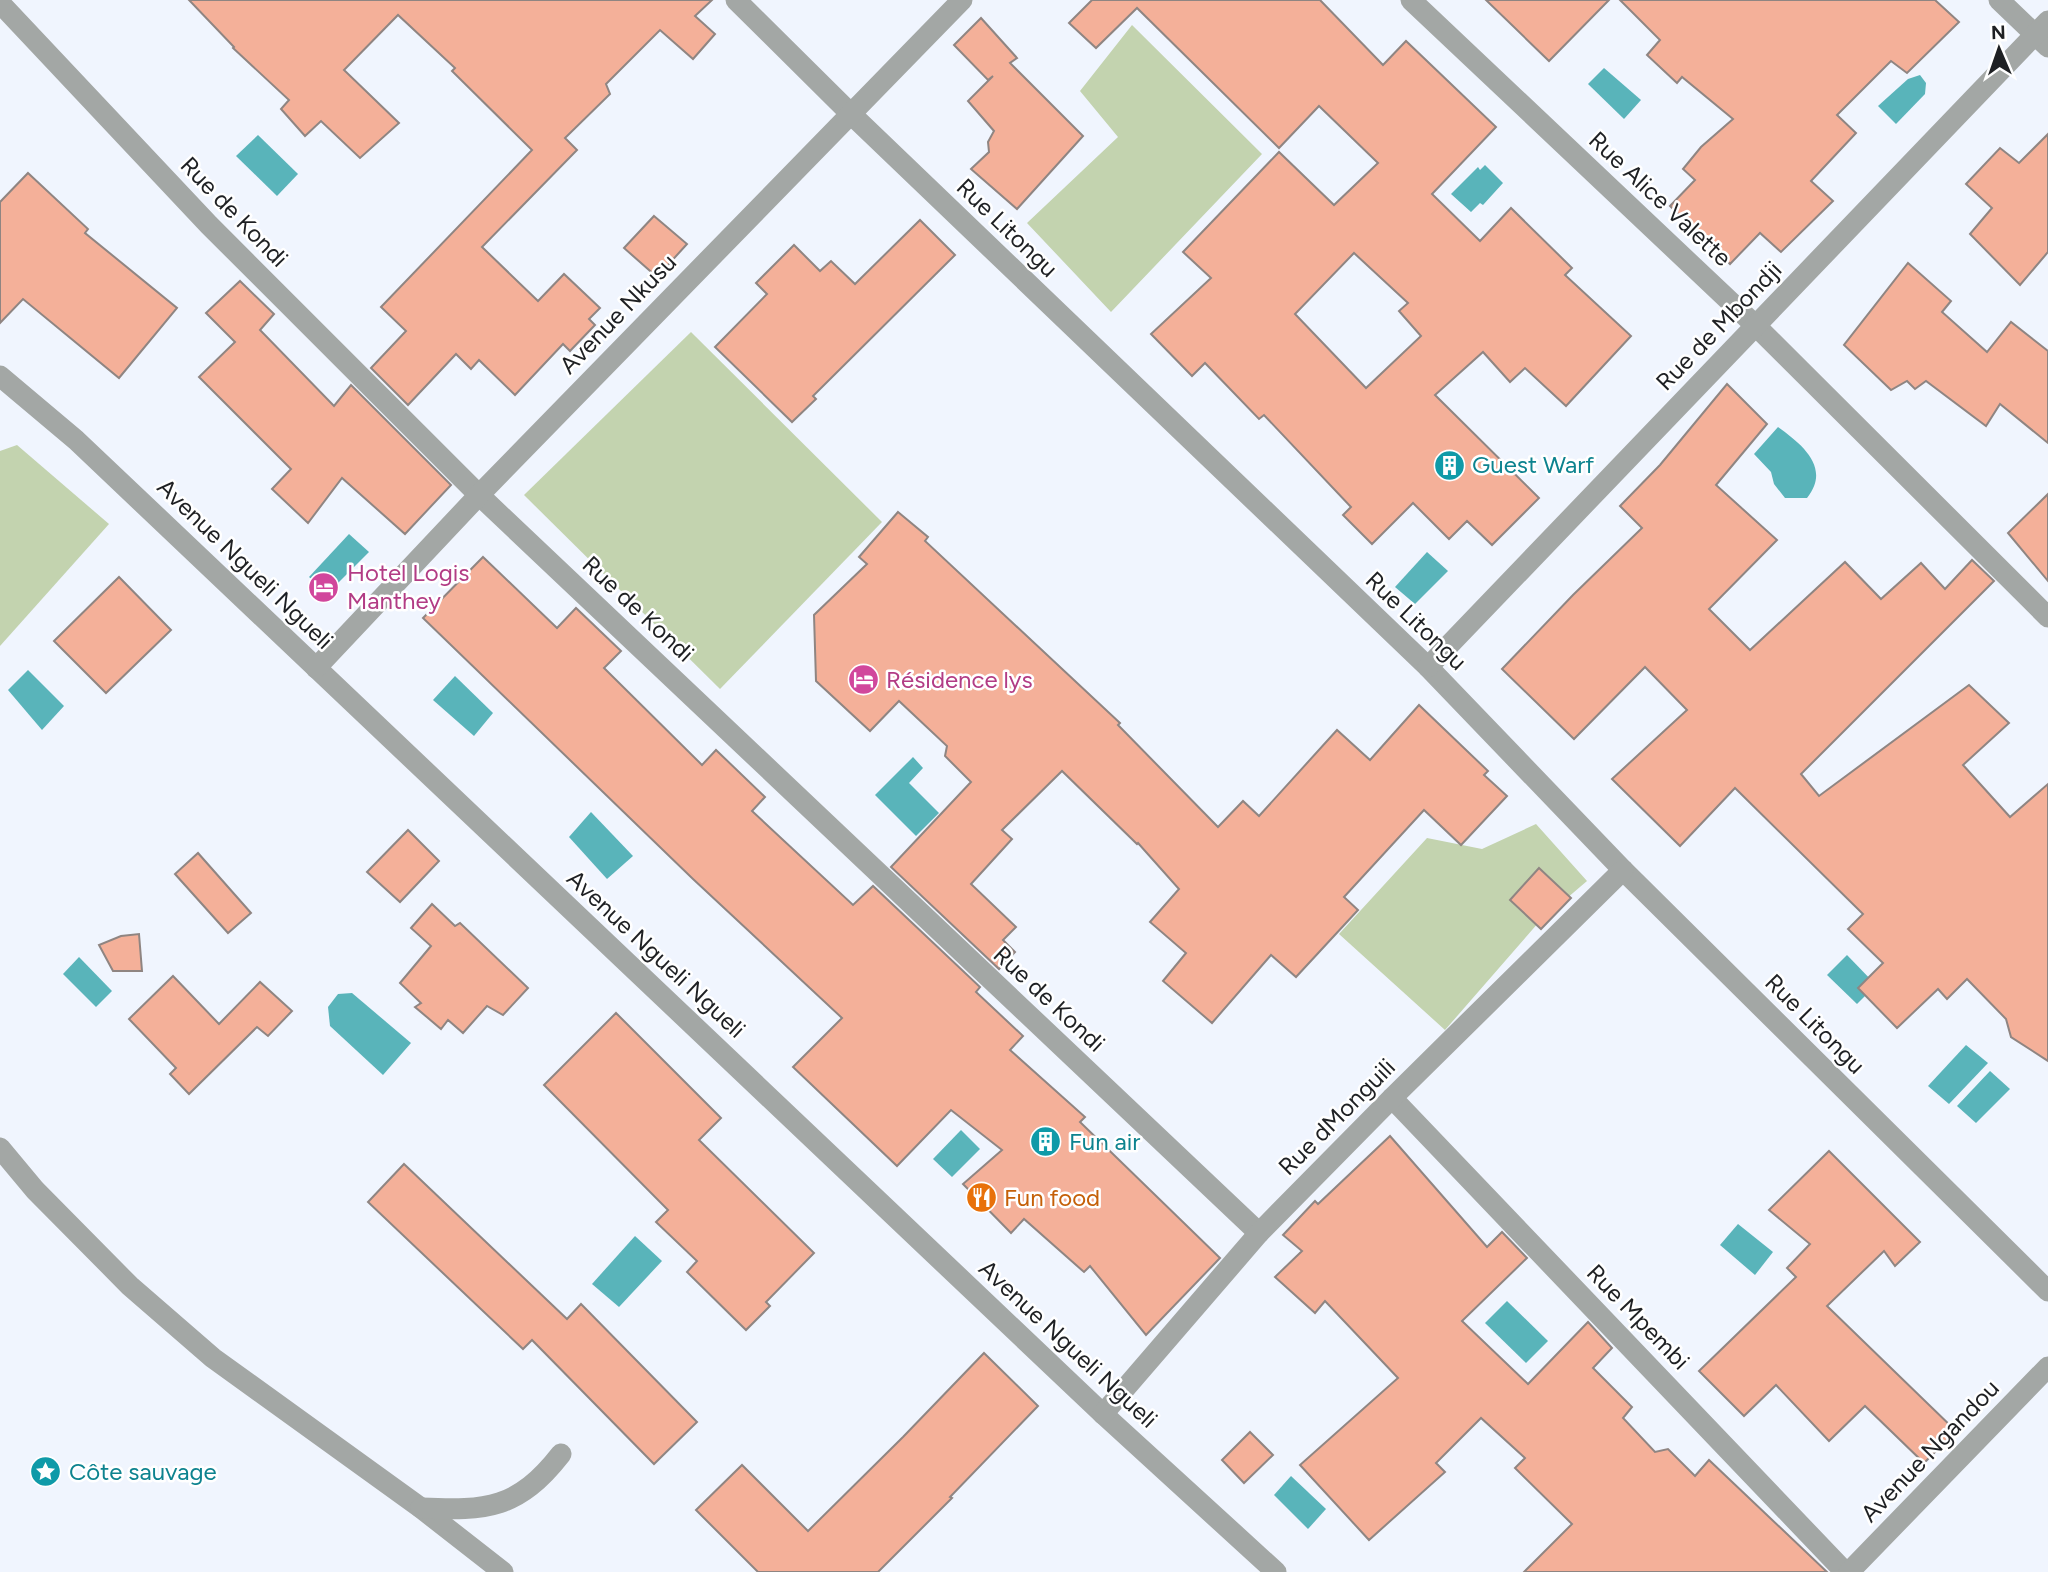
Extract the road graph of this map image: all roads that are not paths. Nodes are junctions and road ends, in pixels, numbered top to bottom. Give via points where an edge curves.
1 (736, 0) edge
2 (962, 0) edge
3 (1411, 0) edge
4 (1999, 0) edge
5 (0, 3) edge
6 (2044, 34) edge
7 (850, 114) junction
8 (1756, 326) junction
9 (0, 376) edge
10 (479, 495) junction
11 (2048, 617) edge
12 (1428, 667) junction
13 (316, 668) junction
14 (1623, 870) junction
15 (1392, 1098) junction
16 (0, 1148) edge
17 (1259, 1233) junction
18 (2048, 1291) edge
19 (2048, 1367) edge
20 (1103, 1414) junction
21 (561, 1454) dead end
22 (421, 1508) junction
23 (503, 1572) edge
24 (1276, 1572) edge
25 (1847, 1572) edge

1 - 7 street, Rue Litongu
2 - 7 street, Avenue Nkusu
3 - 8 street, Rue Alice Valette
4 - 6 street
5 - 10 street, Rue de Kondi via 209,225
6 - 8 street, Rue de Mbondji
7 - 10 street, Avenue Nkusu
7 - 12 street, Rue Litongu
8 - 11 street, Rue Alice Valette
8 - 12 street, Rue de Mbondji
9 - 13 street, Avenue Ngueli Ngueli via 76,440
10 - 13 street, Avenue Nkusu
10 - 17 street, Rue de Kondi
12 - 14 street, Rue Litongu
13 - 20 street, Avenue Ngueli Ngueli
14 - 15 street, Rue dMonguili
14 - 18 street, Rue Litongu
15 - 17 street, Rue dMonguili
15 - 25 street, Rue Mpembi
16 - 22 street via 130,1286 203,1349
17 - 20 street, Rue dMonguili
19 - 25 street, Avenue Ngandou
20 - 24 street, Avenue Ngueli Ngueli
21 - 22 street via 527,1490 500,1505 465,1510
22 - 23 street

